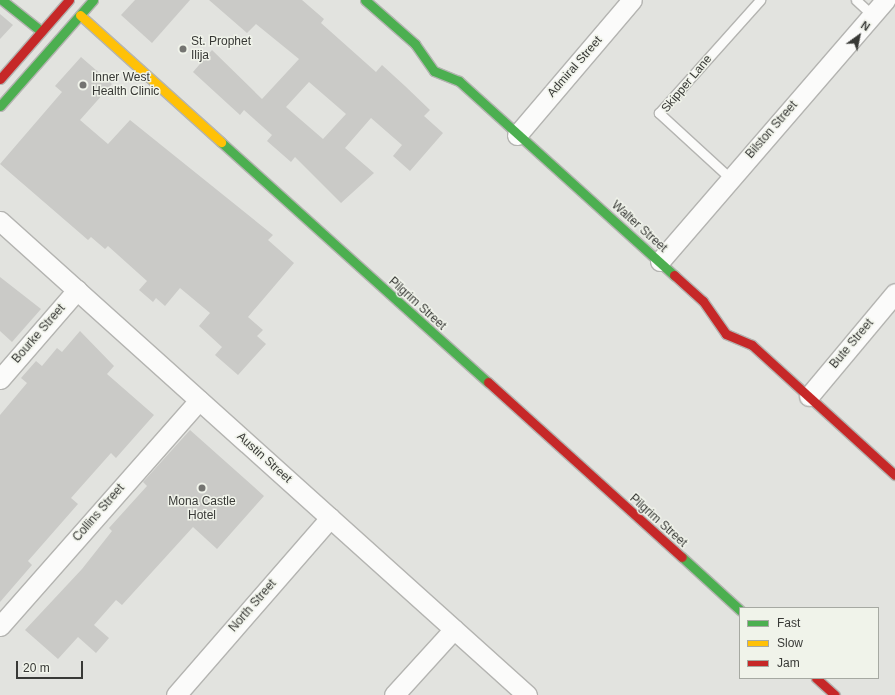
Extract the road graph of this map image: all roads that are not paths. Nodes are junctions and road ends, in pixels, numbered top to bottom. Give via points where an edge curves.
1 (2, 0) edge
2 (69, 0) edge
3 (93, 0) edge
4 (632, 0) edge
5 (760, 0) edge
6 (856, 0) edge
7 (885, 0) edge
8 (371, 2) edge
9 (80, 15) junction
10 (872, 15) junction
11 (41, 32) junction
12 (0, 79) edge
13 (0, 106) edge
14 (517, 135) junction
15 (731, 179) junction
16 (0, 221) edge
17 (660, 261) junction
18 (77, 290) junction
19 (895, 293) edge
20 (0, 379) edge
21 (809, 396) junction
22 (199, 400) junction
23 (895, 475) edge
24 (330, 518) junction
25 (739, 609) edge
26 (0, 626) edge
27 (454, 629) junction
28 (817, 679) edge
29 (176, 695) edge
30 (394, 695) edge
31 (527, 695) edge
32 (835, 695) edge

1 - 11 street
2 - 11 street
3 - 9 street
4 - 14 street, Admiral Street
5 - 15 lane, Skipper Lane via 660,113
6 - 10 lane
7 - 10 street, Bilston Street
8 - 14 street, Walter Street via 415,44 434,71 460,81
9 - 13 street
9 - 25 street, Pilgrim Street
10 - 15 street, Bilston Street
11 - 12 street
14 - 17 street, Walter Street
15 - 17 street, Bilston Street
16 - 18 street, Austin Street
17 - 21 street, Walter Street via 703,301 726,334 752,345
18 - 20 street, Bourke Street
18 - 22 street, Austin Street
19 - 21 street, Bute Street
21 - 23 street, Walter Street
22 - 24 street, Austin Street
22 - 26 street, Collins Street
24 - 27 street, Austin Street
24 - 29 street, North Street
27 - 30 street
27 - 31 street, Austin Street
28 - 32 street

